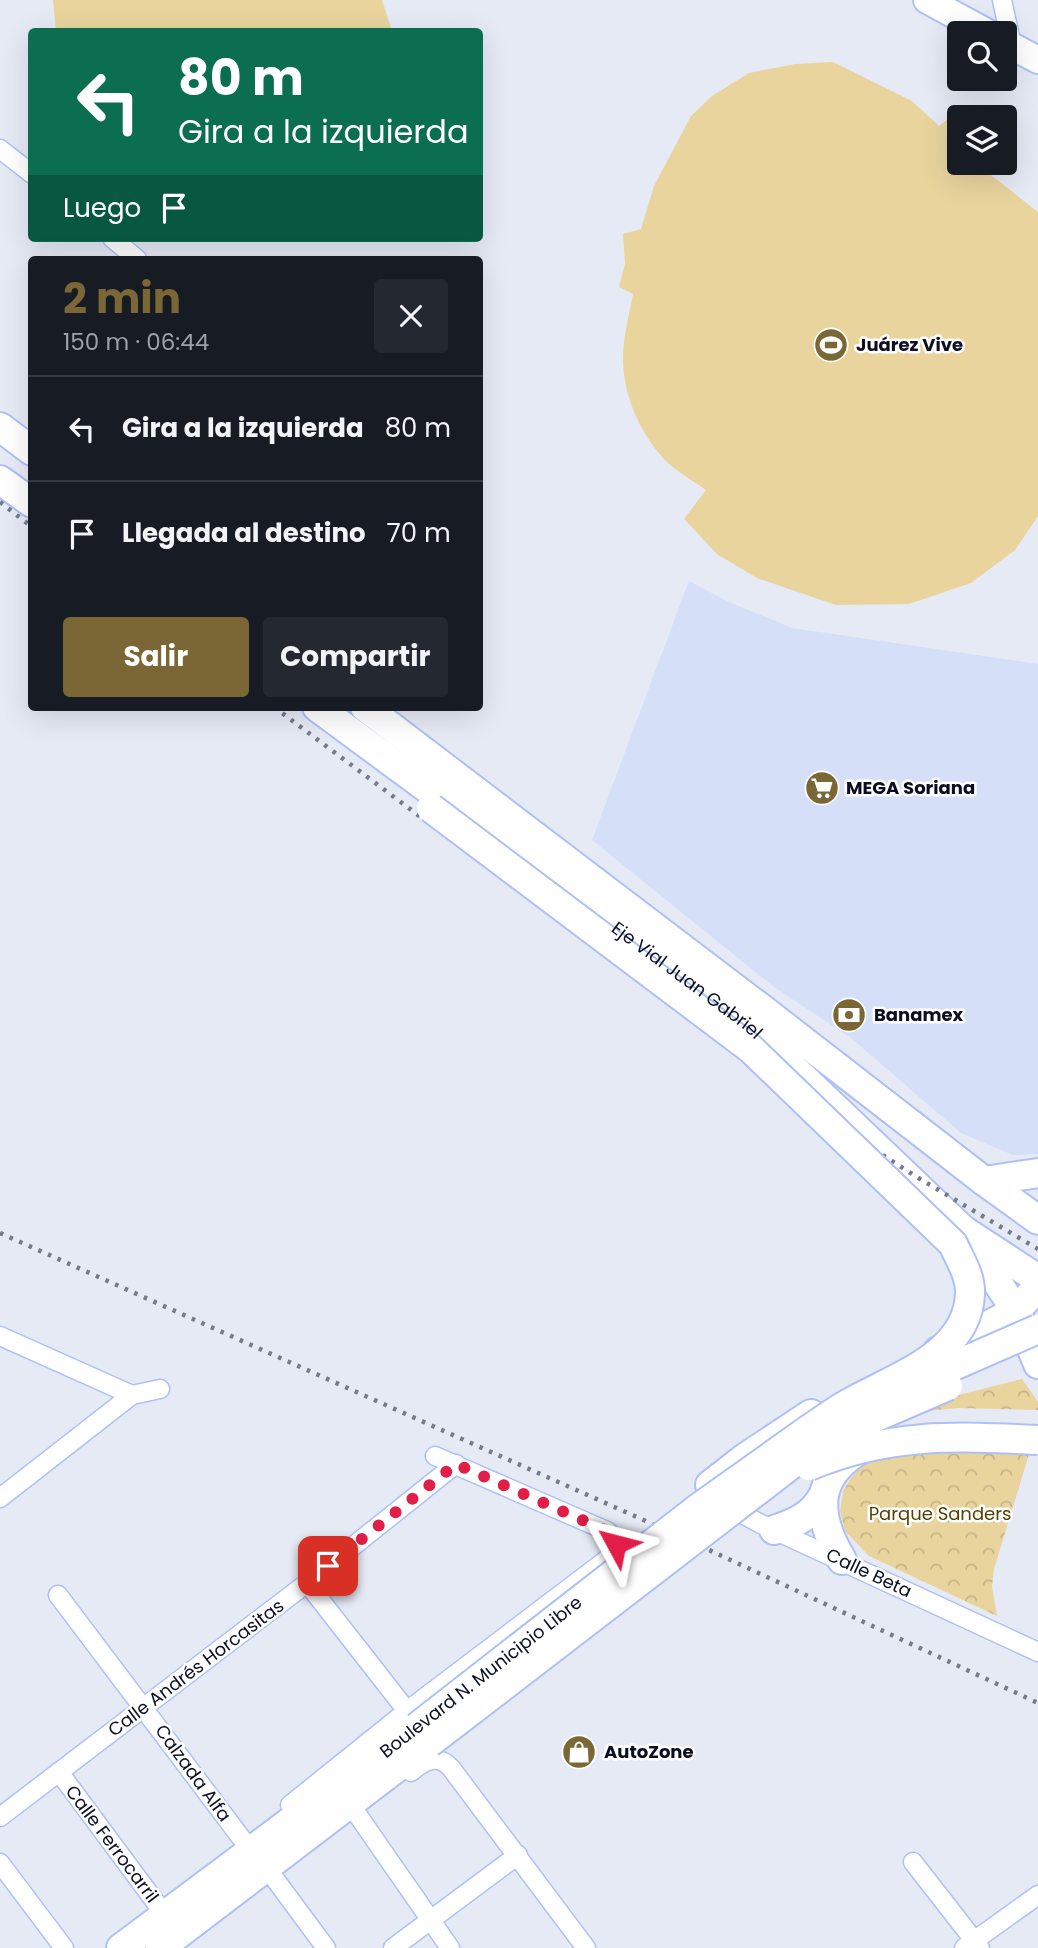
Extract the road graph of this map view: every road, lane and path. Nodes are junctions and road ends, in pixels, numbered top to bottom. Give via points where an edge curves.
1 (927, 0) edge
2 (1002, 0) edge
3 (966, 21) edge
4 (1005, 21) edge
5 (1017, 49) edge
6 (1038, 60) edge
7 (0, 149) edge
8 (28, 171) edge
9 (117, 242) edge
10 (133, 256) edge
11 (0, 427) edge
12 (28, 448) edge
13 (0, 480) edge
14 (28, 500) edge
15 (323, 711) edge
16 (370, 711) edge
17 (374, 748) junction
18 (1038, 1173) edge
19 (984, 1181) junction
20 (1038, 1220) edge
21 (964, 1230) junction
22 (986, 1266) junction
23 (1038, 1279) edge
24 (1038, 1286) edge
25 (1016, 1311) junction
26 (1038, 1329) edge
27 (975, 1333) junction
28 (0, 1336) edge
29 (1038, 1349) edge
30 (1038, 1364) edge
31 (160, 1389) dead end
32 (132, 1395) junction
33 (808, 1430) junction
34 (1038, 1431) edge
35 (1038, 1440) edge
36 (435, 1456) dead end
37 (456, 1464) junction
38 (758, 1489) junction
39 (702, 1491) joint
40 (823, 1496) junction
41 (0, 1498) edge
42 (774, 1530) junction
43 (842, 1560) junction
44 (307, 1583) junction
45 (58, 1595) dead end
46 (1038, 1652) edge
47 (145, 1707) junction
48 (419, 1736) junction
49 (59, 1773) junction
50 (357, 1814) junction
51 (0, 1818) edge
52 (519, 1855) junction
53 (258, 1859) junction
54 (913, 1862) dead end
55 (0, 1863) edge
56 (1038, 1895) edge
57 (430, 1921) junction
58 (175, 1936) edge
59 (973, 1945) edge
60 (64, 1948) edge
61 (121, 1948) edge
62 (326, 1948) edge
63 (393, 1948) edge
64 (450, 1948) edge
65 (586, 1948) edge

1 - 3 main road
2 - 4 street
5 - 6 main road
7 - 8 street
9 - 10 street
11 - 12 main road
13 - 14 main road
15 - 17 main road, Eje Vial Juan Gabriel
16 - 19 main road, Eje Vial Juan Gabriel
17 - 21 main road, Eje Vial Juan Gabriel via 748,1025
17 - 33 main road, bridge via 431,808 751,1049 953,1244 970,1295 954,1336 920,1367
18 - 19 main road
19 - 20 main road, Eje Vial Juan Gabriel
21 - 22 main road
21 - 23 main road, Eje Vial Juan Gabriel
22 - 25 main road
22 - 27 main road
24 - 25 main road
25 - 27 main road
25 - 30 main road
26 - 33 main road, Boulevard N. Municipio Libre, bridge
27 - 39 main road via 832,1401
28 - 32 street
29 - 38 main road, Boulevard N. Municipio Libre, bridge via 839,1433
31 - 32 street
32 - 41 street
33 - 48 main road, Boulevard N. Municipio Libre, bridge via 697,1509
34 - 40 main road via 929,1430 898,1435 845,1458 831,1474
35 - 38 main road, bridge via 900,1440 821,1461
36 - 37 street
37 - 44 street, Calle Andrés Horcasitas
37 - 48 street via 607,1531 616,1544 606,1560
38 - 48 main road, Boulevard N. Municipio Libre, bridge
39 - 42 street, Calle Beta
40 - 42 main road via 802,1520
40 - 43 main road via 826,1528
42 - 43 street, Calle Beta
43 - 46 street, Calle Beta
44 - 47 street, Calle Andrés Horcasitas
44 - 48 street
45 - 47 street, Calzada Alfa
47 - 49 street, Calle Andrés Horcasitas
47 - 53 street, Calzada Alfa
48 - 50 street
48 - 52 street via 433,1759 444,1761
48 - 53 main road, Boulevard N. Municipio Libre
49 - 51 street, Calle Andrés Horcasitas
49 - 58 street, Calle Ferrocarril
50 - 53 street
50 - 57 street
52 - 57 street
52 - 65 street
53 - 58 main road, Boulevard N. Municipio Libre
53 - 62 street, Calzada Alfa
54 - 59 street
55 - 60 street
56 - 59 street
57 - 63 street
57 - 64 street
58 - 61 main road, Boulevard N. Municipio Libre

